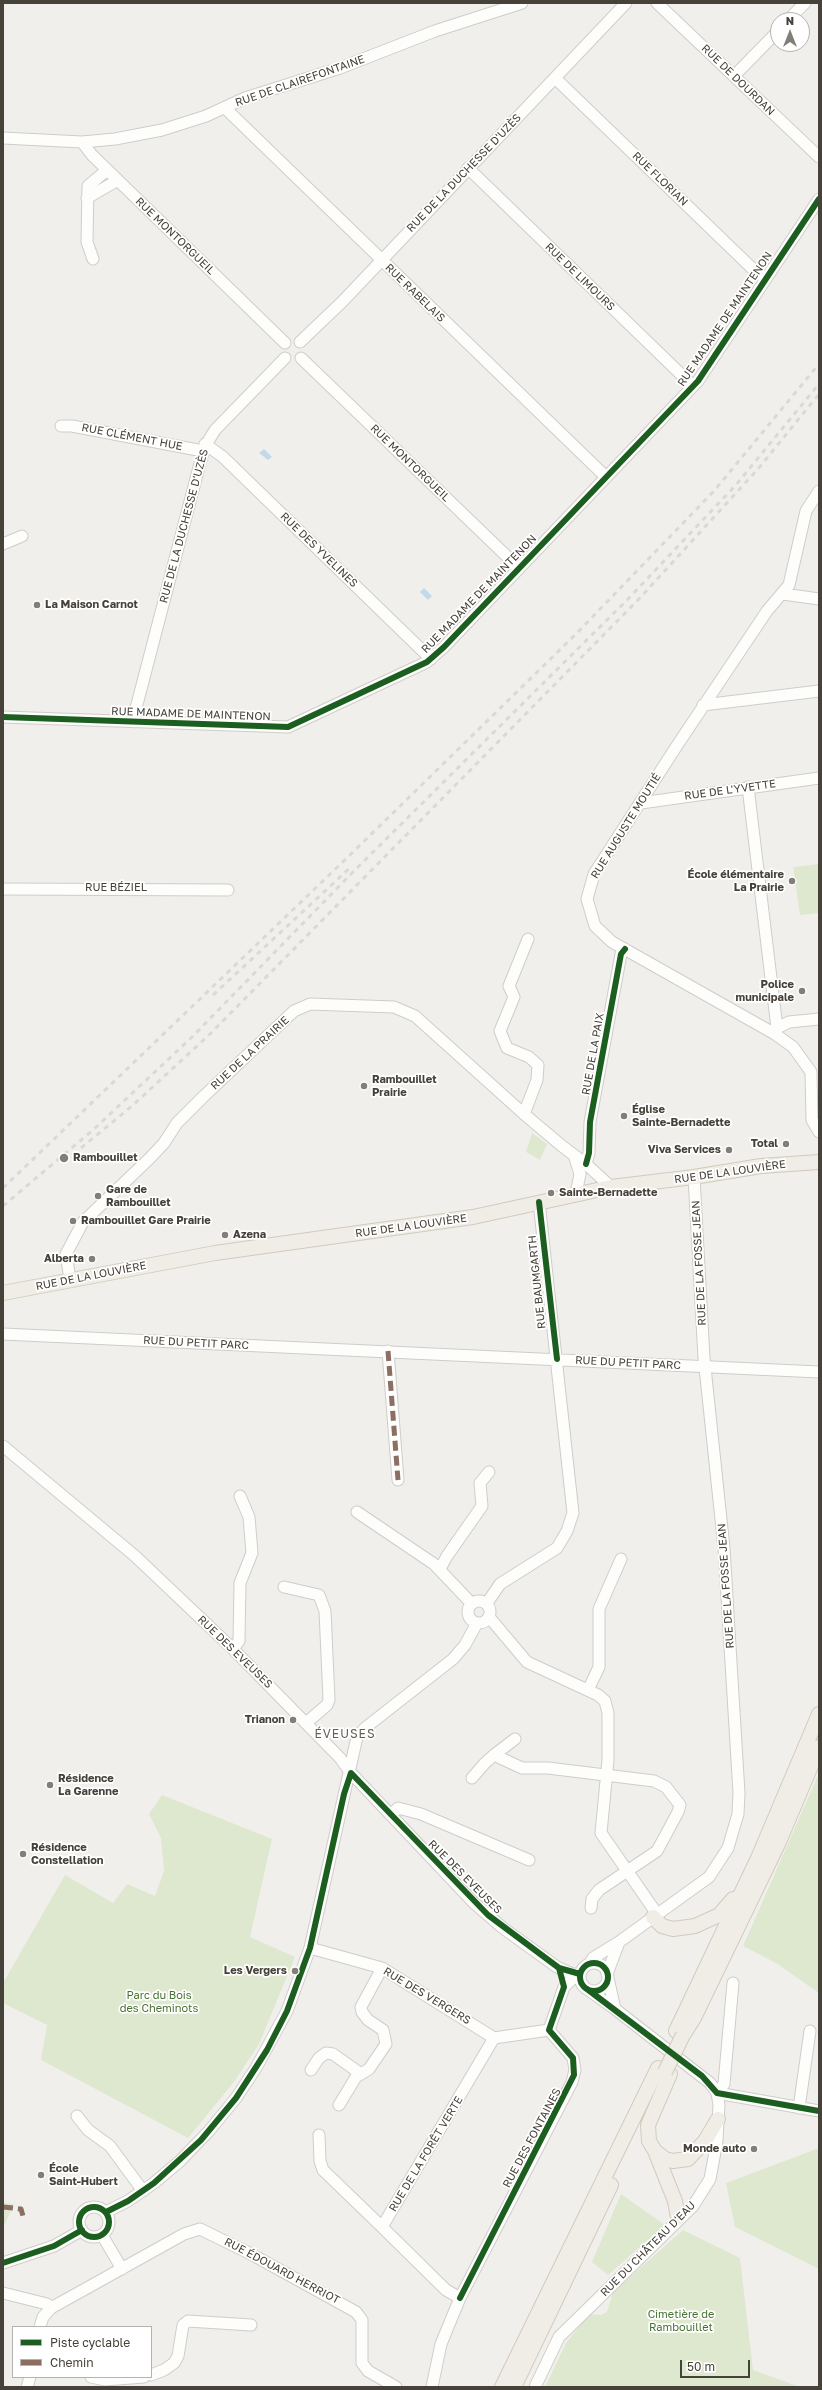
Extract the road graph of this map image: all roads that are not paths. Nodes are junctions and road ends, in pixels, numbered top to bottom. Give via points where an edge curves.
1 (522, 3) edge
2 (626, 3) edge
3 (657, 3) edge
4 (805, 3) edge
5 (796, 12) edge
6 (770, 38) edge
7 (734, 76) junction
8 (555, 78) junction
9 (225, 108) junction
10 (3, 138) edge
11 (82, 142) junction
12 (819, 157) edge
13 (468, 168) junction
14 (107, 170) junction
15 (118, 180) junction
16 (87, 198) junction
17 (819, 199) edge
18 (93, 259) dead end
19 (381, 260) junction
20 (766, 278) junction
21 (300, 342) junction
22 (285, 343) junction
23 (285, 358) junction
24 (301, 358) junction
25 (693, 386) junction
26 (61, 426) dead end
27 (204, 448) junction
28 (606, 477) junction
29 (819, 491) edge
30 (22, 536) dead end
31 (3, 544) edge
32 (519, 568) junction
33 (783, 594) junction
34 (819, 599) edge
35 (431, 659) junction
36 (819, 691) edge
37 (704, 705) junction
38 (3, 717) edge
39 (134, 722) junction
40 (819, 778) edge
41 (748, 787) junction
42 (641, 802) junction
43 (3, 889) edge
44 (228, 890) dead end
45 (528, 939) dead end
46 (625, 949) junction
47 (819, 1019) edge
48 (776, 1031) junction
49 (524, 1114) junction
50 (819, 1132) edge
51 (574, 1155) junction
52 (819, 1162) edge
53 (586, 1164) junction
54 (694, 1177) junction
55 (611, 1187) junction
56 (576, 1194) junction
57 (539, 1202) junction
58 (70, 1279) junction
59 (3, 1293) edge
60 (3, 1334) edge
61 (388, 1351) junction
62 (557, 1359) junction
63 (705, 1367) junction
64 (819, 1372) edge
65 (3, 1446) edge
66 (489, 1472) dead end
67 (398, 1480) dead end
68 (240, 1496) dead end
69 (357, 1512) dead end
70 (621, 1559) dead end
71 (440, 1569) junction
72 (284, 1587) dead end
73 (487, 1603) junction
74 (472, 1604) junction
75 (489, 1617) junction
76 (477, 1623) junction
77 (234, 1649) junction
78 (588, 1690) junction
79 (819, 1714) edge
80 (306, 1723) junction
81 (515, 1739) dead end
82 (819, 1747) edge
83 (494, 1755) junction
84 (351, 1773) junction
85 (606, 1774) junction
86 (472, 1778) dead end
87 (391, 1815) junction
88 (763, 1847) junction
89 (529, 1860) dead end
90 (626, 1870) junction
91 (591, 1908) dead end
92 (655, 1916) junction
93 (619, 1942) junction
94 (310, 1948) junction
95 (382, 1968) junction
96 (559, 1968) junction
97 (584, 1975) junction
98 (607, 1976) junction
99 (733, 1983) dead end
100 (564, 1987) junction
101 (560, 2000) junction
102 (616, 2009) junction
103 (549, 2030) junction
104 (810, 2031) dead end
105 (682, 2035) junction
106 (494, 2038) junction
107 (311, 2070) dead end
108 (664, 2072) junction
109 (361, 2074) junction
110 (717, 2093) junction
111 (339, 2105) dead end
112 (799, 2108) junction
113 (819, 2111) edge
114 (76, 2116) dead end
115 (718, 2119) junction
116 (319, 2135) dead end
117 (655, 2151) junction
118 (143, 2191) junction
119 (106, 2212) junction
120 (678, 2218) junction
121 (382, 2227) junction
122 (82, 2230) junction
123 (102, 2235) junction
124 (3, 2263) edge
125 (122, 2269) junction
126 (3, 2293) edge
127 (460, 2298) junction
128 (51, 2308) junction
129 (251, 2325) dead end
130 (40, 2326) edge
131 (152, 2375) edge
132 (96, 2378) edge
133 (131, 2378) edge
134 (396, 2387) edge
135 (432, 2387) edge
136 (502, 2387) edge
137 (514, 2387) edge
138 (535, 2387) edge

1 - 9 street, RUE DE CLAIREFONTAINE via 435,31 340,68 245,98
2 - 8 street, RUE DE LA DUCHESSE D'UZÈS
3 - 7 street, RUE DE DOURDAN
4 - 5 street
6 - 7 street
7 - 12 street, RUE DE DOURDAN
8 - 13 street, RUE DE LA DUCHESSE D'UZÈS
8 - 20 street, RUE FLORIAN via 752,268
9 - 11 street, RUE DE CLAIREFONTAINE via 162,130
9 - 19 street, RUE RABELAIS
10 - 11 street, RUE DE CLAIREFONTAINE
11 - 14 street, RUE MONTORGUEIL
13 - 19 street, RUE DE LA DUCHESSE D'UZÈS
13 - 25 street, RUE DE LIMOURS
14 - 15 street, RUE MONTORGUEIL
14 - 16 street via 88,186
15 - 16 street
15 - 22 street, RUE MONTORGUEIL
16 - 18 street via 87,242
17 - 20 street, RUE MADAME DE MAINTENON
19 - 21 street, RUE DE LA DUCHESSE D'UZÈS
19 - 28 street, RUE RABELAIS
20 - 25 street, RUE MADAME DE MAINTENON
21 - 22 street via 294,340
21 - 24 street via 303,348
22 - 23 street via 282,349
23 - 24 street via 291,361
23 - 27 street, RUE DE LA DUCHESSE D'UZÈS via 215,430
24 - 32 street, RUE MONTORGUEIL
25 - 28 street, RUE MADAME DE MAINTENON
26 - 27 street, RUE CLÉMENT HUE
27 - 35 street, RUE DES YVELINES via 223,457
27 - 39 street, RUE DE LA DUCHESSE D'UZÈS
28 - 32 street, RUE MADAME DE MAINTENON
29 - 33 street, RUE AUGUSTE MOUTIÉ via 806,511 792,579
30 - 31 street
32 - 35 street, RUE MADAME DE MAINTENON
33 - 34 street
33 - 37 street, RUE AUGUSTE MOUTIÉ via 767,611
35 - 39 street, RUE MADAME DE MAINTENON via 288,727
36 - 37 street
37 - 42 street, RUE AUGUSTE MOUTIÉ
38 - 39 street, RUE MADAME DE MAINTENON
40 - 41 street, RUE DE L'YVETTE
41 - 42 street, RUE DE L'YVETTE
41 - 48 street
42 - 46 street, RUE AUGUSTE MOUTIÉ via 594,874 587,895 588,908 595,926 605,937
43 - 44 street, RUE BÉZIEL
45 - 49 street via 509,986 514,996 500,1031 507,1048 529,1057 538,1065 537,1080
46 - 48 street, RUE AUGUSTE MOUTIÉ
46 - 53 street, RUE DE LA PAIX via 621,954 590,1122
47 - 48 street via 789,1022
48 - 50 street, RUE AUGUSTE MOUTIÉ via 794,1047 809,1067 812,1078 812,1120
49 - 51 street, RUE DE LA PRAIRIE
49 - 58 street, RUE DE LA PRAIRIE via 415,1016 403,1009 310,1004 294,1012 256,1047 177,1123 150,1158 83,1222 66,1254
51 - 53 street, RUE DE LA PRAIRIE
51 - 56 street via 580,1174
52 - 54 main road, RUE DE LA LOUVIÈRE via 761,1166
53 - 55 street, RUE DE LA PRAIRIE
54 - 55 main road, RUE DE LA LOUVIÈRE
54 - 63 street, RUE DE LA FOSSE JEAN
55 - 56 main road, RUE DE LA LOUVIÈRE
56 - 57 main road, RUE DE LA LOUVIÈRE
57 - 58 main road, RUE DE LA LOUVIÈRE via 473,1217 215,1253
57 - 62 street, RUE BAUMGARTH
58 - 59 main road, RUE DE LA LOUVIÈRE
60 - 61 street, RUE DU PETIT PARC
61 - 62 street, RUE DU PETIT PARC
61 - 67 street
62 - 63 street, RUE DU PETIT PARC
62 - 73 street, RUE BAUMGARTH via 571,1480 572,1519 557,1548 500,1584
63 - 64 street, RUE DU PETIT PARC
63 - 92 street, RUE DE LA FOSSE JEAN via 724,1548 739,1808 728,1848 715,1868 700,1884
65 - 77 street, RUE DES EVEUSES via 134,1556
66 - 71 street via 480,1483 482,1506
68 - 77 street via 249,1517 252,1553 240,1583 239,1641
69 - 71 street
70 - 78 street via 599,1609 599,1667
71 - 74 street
72 - 80 street via 319,1595 325,1611 328,1700 327,1705
73 - 74 street via 481,1601
73 - 75 street
74 - 76 street via 468,1613
75 - 76 street via 484,1622
75 - 78 street via 526,1662
76 - 84 street via 453,1659 360,1733 355,1743
77 - 80 street, RUE DES EVEUSES
78 - 85 street via 602,1698 608,1706
79 - 88 main road
80 - 84 street, RUE DES EVEUSES
81 - 83 street
82 - 105 main road via 779,1842 694,2018
83 - 85 street via 522,1768
83 - 86 street
84 - 87 street, RUE DES EVEUSES
84 - 94 street via 344,1794
85 - 90 street via 601,1833
85 - 90 street via 654,1781 666,1788 680,1805 657,1851
87 - 89 street via 398,1808 421,1814
87 - 96 street, RUE DES EVEUSES via 474,1903 503,1928
88 - 92 main road via 755,1856 733,1900 719,1914 695,1926 673,1929 662,1926
88 - 105 main road
90 - 91 street via 599,1890 592,1899
90 - 92 street
92 - 93 street, RUE DE LA FOSSE JEAN
93 - 97 street, RUE DE LA FOSSE JEAN via 593,1958
93 - 98 street
94 - 95 street, RUE DES VERGERS
94 - 118 street via 279,2028 236,2098 186,2156
95 - 106 street, RUE DES VERGERS
95 - 109 street via 361,2007 368,2020 383,2030 386,2044 369,2069
96 - 97 street, RUE DES EVEUSES
96 - 100 street
97 - 98 street via 599,1964
97 - 98 street via 594,1991 602,1988
97 - 100 street via 572,1978
97 - 101 street
97 - 102 street, RUE DES EVEUSES
98 - 102 street
99 - 110 street via 724,2084
100 - 101 street
101 - 103 street
102 - 110 street, RUE DES EVEUSES via 702,2076
103 - 106 street
103 - 127 street, RUE DES FONTAINES via 573,2058 575,2070 572,2082
104 - 112 street
105 - 108 main road, bridge
106 - 121 street, RUE DE LA FORÊT VERTE
107 - 109 street via 326,2053 333,2054
108 - 117 main road via 648,2125 649,2141
108 - 136 main road
108 - 137 main road
109 - 111 street via 356,2077
110 - 112 street
110 - 115 street, RUE DU CHÂTEAU D'EAU
112 - 113 street
114 - 118 street via 88,2130 110,2146
115 - 117 main road via 705,2141 688,2160 672,2161
115 - 120 street, RUE DU CHÂTEAU D'EAU via 710,2179 693,2206
116 - 121 street via 320,2162 323,2170
117 - 120 main road via 675,2201
118 - 119 street
119 - 122 street via 96,2207 84,2211 80,2218
119 - 123 street via 110,2224
120 - 138 street, RUE DU CHÂTEAU D'EAU via 559,2337
121 - 127 street via 446,2290
122 - 123 street via 89,2236
122 - 124 street via 54,2246
123 - 125 street
125 - 128 street, RUE ÉDOUARD HERRIOT
125 - 134 street, RUE ÉDOUARD HERRIOT via 184,2234 195,2230 206,2231 356,2312 362,2320 362,2363 368,2371
126 - 128 street via 47,2304
127 - 135 street, RUE DES FONTAINES via 441,2344
128 - 130 street via 43,2317
129 - 131 street via 188,2321 182,2325 178,2356 174,2363
132 - 133 street

